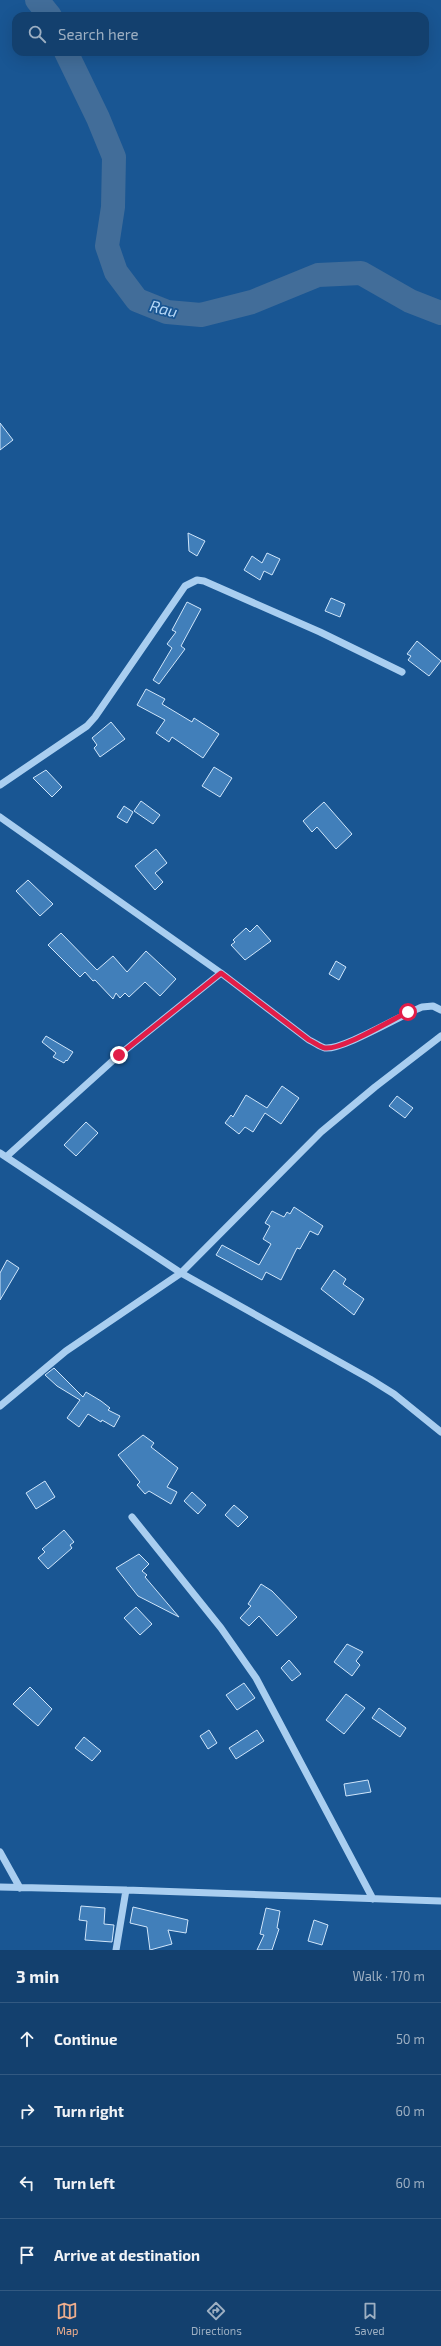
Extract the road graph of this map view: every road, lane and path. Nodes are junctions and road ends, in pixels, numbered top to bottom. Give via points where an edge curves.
1 (402, 672) dead end
2 (0, 785) edge
3 (0, 817) edge
4 (221, 973) junction
5 (441, 1010) edge
6 (441, 1036) edge
7 (3, 1155) edge
8 (181, 1273) junction
9 (0, 1406) edge
10 (441, 1432) edge
11 (132, 1517) dead end
12 (0, 1852) edge
13 (0, 1887) edge
14 (20, 1888) junction
15 (126, 1890) junction
16 (373, 1899) junction
17 (441, 1901) edge
18 (116, 1950) edge

1 - 2 street via 313,629 197,580 186,586 87,726
3 - 4 street
4 - 5 street via 309,1040 324,1048 352,1040 422,1007 433,1006
4 - 7 street via 119,1055
6 - 8 street via 321,1132
7 - 8 street
8 - 9 street via 66,1351
8 - 10 street via 370,1379 394,1394
11 - 16 street via 221,1628 256,1678
12 - 14 street
13 - 14 street
14 - 15 street
15 - 16 street
15 - 18 street
16 - 17 street

